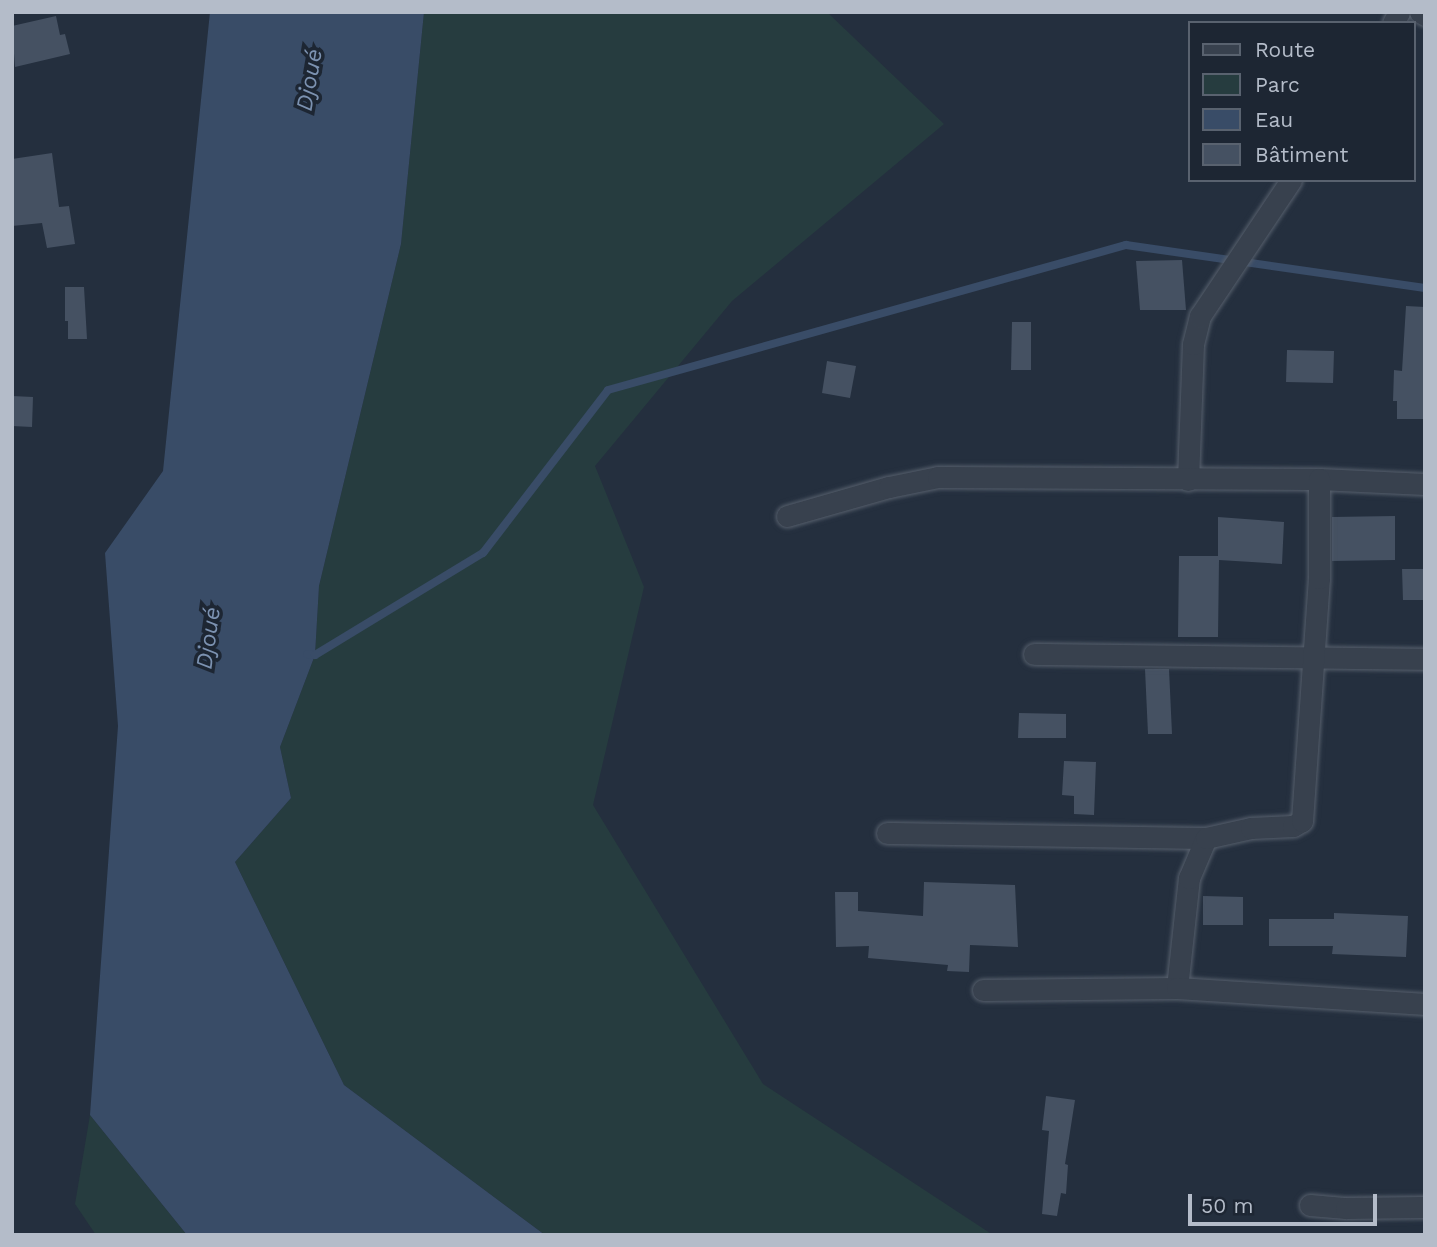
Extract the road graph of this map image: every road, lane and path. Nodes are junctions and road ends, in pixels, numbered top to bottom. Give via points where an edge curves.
1 (1420, 12) edge
2 (1425, 15) edge
3 (1290, 182) edge
4 (1188, 480) junction
5 (1319, 480) junction
6 (1425, 484) edge
7 (786, 516) dead end
8 (1034, 654) dead end
9 (1313, 658) junction
10 (1425, 659) edge
11 (887, 833) dead end
12 (1206, 838) junction
13 (1177, 988) junction
14 (983, 990) dead end
15 (1425, 1004) edge
16 (1310, 1205) dead end
17 (1425, 1208) edge

1 - 2 street
3 - 4 street via 1200,316 1193,344
4 - 5 street
4 - 7 street via 938,477
5 - 6 street
5 - 9 street
8 - 9 street
9 - 10 street
9 - 12 street via 1303,821
11 - 12 street
12 - 13 street via 1189,878
13 - 14 street
13 - 15 street
16 - 17 street

